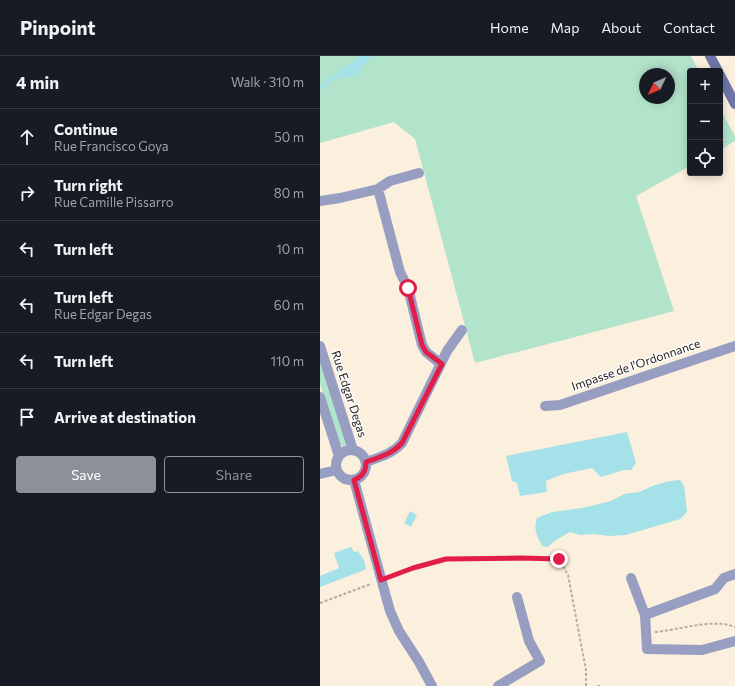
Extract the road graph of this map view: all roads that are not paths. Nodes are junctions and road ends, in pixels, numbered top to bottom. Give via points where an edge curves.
1 (710, 56) edge
2 (716, 68) edge
3 (723, 81) edge
4 (735, 104) edge
5 (419, 173) dead end
6 (378, 189) junction
7 (320, 201) edge
8 (462, 330) dead end
9 (320, 346) edge
10 (735, 346) edge
11 (442, 364) junction
12 (320, 397) edge
13 (545, 406) dead end
14 (353, 450) junction
15 (339, 456) junction
16 (366, 462) junction
17 (337, 470) junction
18 (320, 474) edge
19 (354, 480) junction
20 (735, 574) edge
21 (631, 578) dead end
22 (517, 596) dead end
23 (645, 615) junction
24 (735, 641) edge
25 (432, 686) edge
26 (498, 686) edge

1 - 2 main road
3 - 4 main road
5 - 6 street via 390,181
6 - 7 street
6 - 11 street via 422,345 426,352
8 - 11 street
9 - 14 street, Rue Edgar Degas
10 - 13 street, Impasse de l'Ordonnance via 560,405
11 - 16 street via 402,443 391,453
12 - 15 street
14 - 15 street via 347,450
14 - 16 street via 362,454
15 - 17 street
16 - 19 street via 365,472
17 - 18 street
17 - 19 street via 344,478
19 - 25 street via 390,611
20 - 23 street via 724,578 715,589
21 - 23 street
22 - 26 street via 529,640 540,661
23 - 24 street via 647,649 702,650

